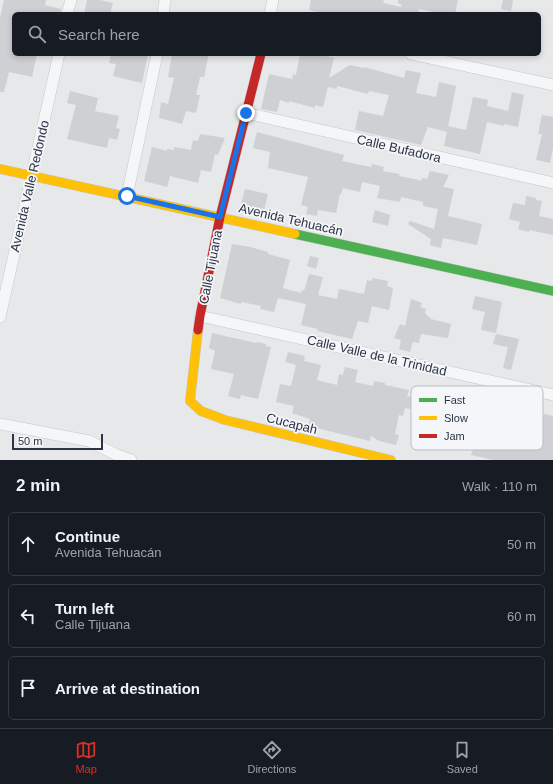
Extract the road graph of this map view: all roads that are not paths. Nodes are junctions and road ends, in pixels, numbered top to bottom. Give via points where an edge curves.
1 (70, 0) edge
2 (165, 0) edge
3 (273, 0) edge
4 (67, 12) edge
5 (163, 12) edge
6 (270, 12) edge
7 (59, 56) edge
8 (157, 56) edge
9 (260, 56) edge
10 (420, 56) edge
11 (553, 85) edge
12 (246, 113) junction
13 (0, 168) edge
14 (32, 176) junction
15 (553, 183) edge
16 (127, 196) junction
17 (220, 217) junction
18 (553, 291) edge
19 (200, 316) junction
20 (0, 317) edge
21 (513, 386) edge
22 (543, 393) edge
23 (553, 395) edge
24 (190, 401) joint
25 (0, 424) edge
26 (131, 460) edge
27 (391, 460) edge

1 - 4 street
2 - 5 street
3 - 6 street
7 - 14 street, Avenida Valle Redondo
8 - 16 street
9 - 12 street, Calle Tijuana
10 - 11 street
12 - 15 street, Calle Bufadora
12 - 17 street, Calle Tijuana
13 - 14 street, Avenida Tehuacán
14 - 16 street, Avenida Tehuacán
14 - 20 street, Avenida Valle Redondo
16 - 17 street, Avenida Tehuacán
17 - 18 street, Avenida Tehuacán
17 - 19 street, Calle Tijuana
19 - 21 street, Calle Valle de la Trinidad
19 - 24 street, Calle Tijuana
22 - 23 street, Calle Valle de la Trinidad
24 - 27 street, Cucapah via 201,411 225,420
25 - 26 street via 89,440

